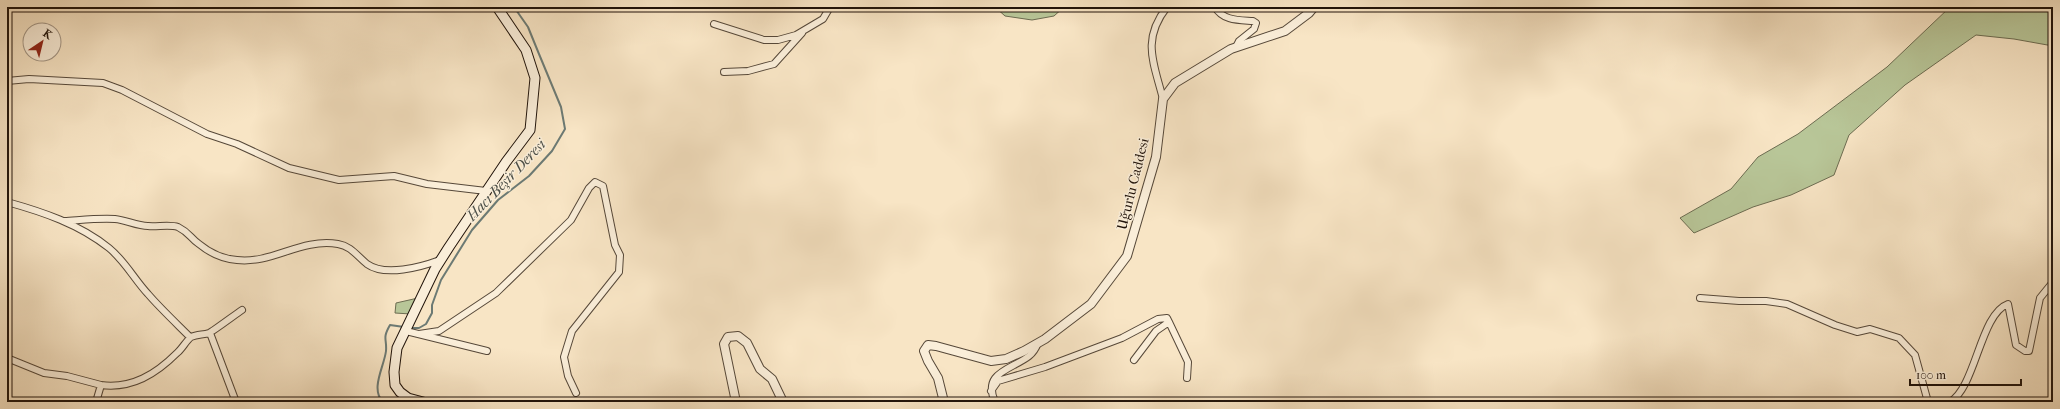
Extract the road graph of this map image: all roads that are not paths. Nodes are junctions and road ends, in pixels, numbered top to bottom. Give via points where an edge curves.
1 (830, 7) edge
2 (1167, 7) edge
3 (1215, 7) edge
4 (1314, 7) edge
5 (501, 9) edge
6 (714, 24) dead end
7 (805, 30) junction
8 (1236, 47) junction
9 (724, 72) dead end
10 (7, 80) edge
11 (1163, 99) junction
12 (486, 191) junction
13 (7, 202) edge
14 (64, 221) junction
15 (441, 259) junction
16 (2053, 282) edge
17 (1700, 298) dead end
18 (242, 310) dead end
19 (1169, 322) junction
20 (406, 331) junction
21 (210, 333) junction
22 (419, 334) junction
23 (190, 337) junction
24 (1038, 343) junction
25 (487, 351) dead end
26 (7, 358) edge
27 (1134, 360) dead end
28 (1187, 378) dead end
29 (101, 385) junction
30 (991, 391) junction
31 (576, 393) dead end
32 (96, 402) edge
33 (236, 402) edge
34 (423, 402) edge
35 (736, 402) edge
36 (783, 402) edge
37 (944, 402) edge
38 (995, 402) edge
39 (1928, 402) edge
40 (1950, 402) edge

1 - 7 street via 823,19
2 - 11 street via 1154,29 1150,48
3 - 8 street via 1226,18 1253,20 1256,23 1254,29 1239,41
4 - 8 street, Uğurlu Caddesi via 1285,31
5 - 12 main road via 526,50 535,78 533,105 530,130
6 - 7 street via 764,40 778,40
7 - 9 street via 774,64 748,71
8 - 11 street, Uğurlu Caddesi via 1175,83
10 - 12 street via 103,83 122,90 207,134 237,144 289,168 339,180 394,176 427,184
11 - 24 street, Uğurlu Caddesi via 1156,157 1127,256 1092,304
12 - 15 main road
13 - 14 street
14 - 15 street via 116,219 146,226 176,226 189,233 207,250 221,257 236,260 259,260 312,243 340,244 351,248 368,265 394,270 425,265
14 - 23 street via 88,233 120,258 148,294
15 - 20 main road
16 - 40 street via 2040,298 2029,351 2016,344 2008,304 2002,306 1986,330 1964,388
17 - 39 street via 1787,304 1857,332 1870,329 1899,338 1916,355
18 - 21 street
19 - 27 street via 1156,331
19 - 28 street via 1188,362
19 - 30 street via 1167,318 1158,319 1122,338 1045,367 998,381
20 - 22 street
20 - 34 main road via 397,348 395,385 408,398
21 - 23 street
21 - 33 street
22 - 25 street
22 - 31 street via 439,331 496,293 570,220 595,182 603,186 615,245 620,256 619,272 572,331 564,357 568,376
23 - 29 street via 164,366 146,377 129,385
24 - 30 street via 1031,355 994,378
24 - 37 street, Uğurlu Caddesi via 1006,359 991,361 928,345 924,351 938,378
26 - 29 street via 44,373
29 - 32 street
30 - 38 street
35 - 36 street via 724,344 728,337 738,336 747,342 760,369 772,379

